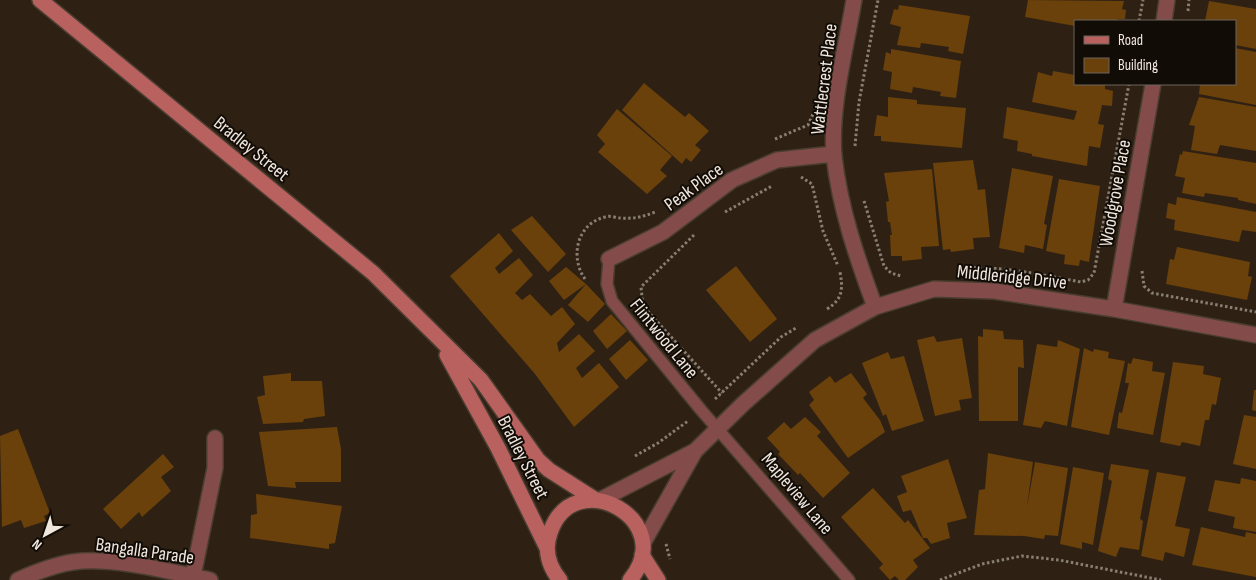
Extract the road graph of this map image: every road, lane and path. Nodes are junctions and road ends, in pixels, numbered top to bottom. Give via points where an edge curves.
1 (40, 0) edge
2 (854, 0) edge
3 (878, 0) edge
4 (1143, 0) edge
5 (1167, 0) edge
6 (1139, 20) edge
7 (1164, 20) edge
8 (1129, 85) edge
9 (1153, 85) edge
10 (814, 107) dead end
11 (768, 142) dead end
12 (855, 152) dead end
13 (834, 154) junction
14 (792, 178) dead end
15 (778, 183) dead end
16 (863, 196) dead end
17 (662, 206) dead end
18 (717, 217) dead end
19 (695, 235) dead end
20 (609, 260) joint
21 (1143, 267) dead end
22 (963, 268) dead end
23 (905, 276) dead end
24 (585, 279) dead end
25 (875, 307) junction
26 (1114, 309) junction
27 (826, 310) dead end
28 (1256, 312) edge
29 (800, 326) dead end
30 (433, 332) junction
31 (1256, 335) edge
32 (722, 393) junction
33 (702, 410) junction
34 (719, 429) junction
35 (215, 438) dead end
36 (696, 452) junction
37 (635, 456) dead end
38 (598, 500) junction
39 (665, 536) dead end
40 (643, 549) junction
41 (548, 555) junction
42 (672, 566) dead end
43 (193, 576) junction
44 (18, 580) edge
45 (210, 580) edge
46 (544, 580) edge
47 (560, 580) edge
48 (630, 580) edge
49 (658, 580) edge
50 (849, 580) edge
51 (940, 580) edge
52 (1161, 580) edge

1 - 30 main road, Bradley Street via 373,273
2 - 13 street, Wattlecrest Place via 836,110
3 - 12 path via 859,102
4 - 6 path
5 - 7 street
8 - 22 path via 1094,273 1088,280 1081,282 1020,270
9 - 26 street, Woodgrove Place
10 - 11 path via 808,125
13 - 20 street, Peak Place via 777,160 738,177 663,232
13 - 25 street, Wattlecrest Place via 842,208
14 - 27 path via 800,176 812,184 823,231 840,270 841,296
15 - 18 path
16 - 23 path via 884,266 899,277
17 - 24 path via 642,218 606,216 593,223 581,236 575,253 577,269
19 - 32 path via 641,287 643,306
20 - 33 lane, Flintwood Lane via 607,284 612,301
21 - 28 path via 1144,286 1152,293
25 - 26 street, Middleridge Drive via 934,289 994,291
25 - 34 street, Middleridge Drive via 815,340
26 - 31 street, Middleridge Drive
29 - 32 path via 781,337
30 - 38 main road, Bradley Street via 481,380 538,460
30 - 41 main road, Bradley Street via 476,406
32 - 33 path
33 - 34 lane, Flintwood Lane
33 - 37 path via 658,444
34 - 36 street, Middleridge Drive
34 - 50 lane, Mapleview Lane
35 - 43 street via 215,468
36 - 38 street, Middleridge Drive
36 - 40 street, Middleridge Drive
38 - 40 main road, Bradley Street via 611,502 629,514 638,528
38 - 41 main road via 574,505 561,514 552,528
39 - 42 path
40 - 48 main road via 639,568
40 - 49 main road
41 - 46 main road
41 - 47 main road, Bradley Street
43 - 44 street, Bangalla Parade via 122,564 75,562
43 - 45 street, Bangalla Parade
51 - 52 path via 982,564 1022,556

